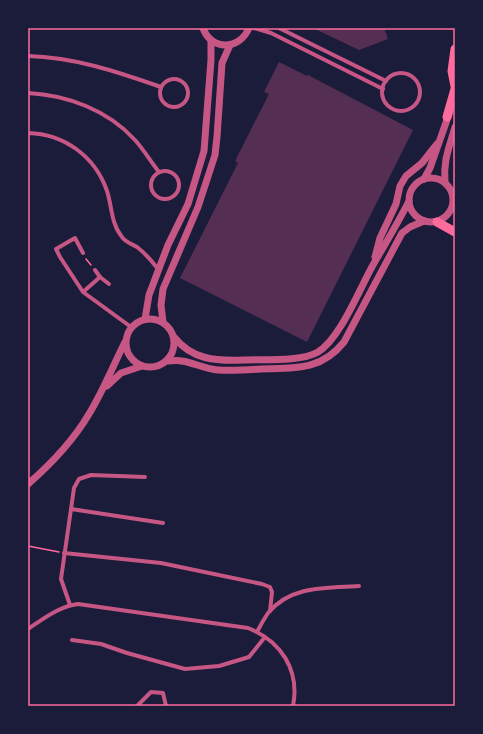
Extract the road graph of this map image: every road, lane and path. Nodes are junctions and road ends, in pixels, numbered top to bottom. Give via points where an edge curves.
1 (249, 28) edge
2 (254, 28) edge
3 (279, 28) edge
4 (202, 29) edge
5 (211, 40) junction
6 (230, 45) junction
7 (455, 49) edge
8 (28, 56) edge
9 (386, 81) junction
10 (455, 86) edge
11 (161, 87) junction
12 (383, 89) junction
13 (455, 89) edge
14 (28, 94) edge
15 (455, 103) edge
16 (447, 117) junction
17 (455, 127) edge
18 (28, 133) edge
19 (437, 144) junction
20 (159, 172) junction
21 (424, 179) junction
22 (445, 182) junction
23 (409, 201) junction
24 (424, 221) junction
25 (437, 222) junction
26 (454, 231) edge
27 (83, 253) joint
28 (372, 265) junction
29 (158, 269) junction
30 (94, 270) joint
31 (100, 277) junction
32 (109, 284) dead end
33 (83, 292) junction
34 (145, 319) junction
35 (163, 322) junction
36 (131, 327) junction
37 (174, 337) junction
38 (125, 342) junction
39 (167, 360) junction
40 (142, 366) junction
41 (101, 392) junction
42 (145, 477) dead end
43 (28, 484) edge
44 (71, 509) junction
45 (163, 523) dead end
46 (28, 546) edge
47 (64, 553) junction
48 (360, 586) dead end
49 (70, 605) junction
50 (270, 611) junction
51 (28, 629) edge
52 (257, 632) junction
53 (265, 637) junction
54 (72, 640) dead end
55 (137, 706) edge
56 (166, 706) edge
57 (293, 706) edge

1 - 6 street via 242,39
2 - 12 street via 271,33
3 - 9 street
4 - 5 street
5 - 6 street
5 - 29 street via 204,151 188,204
6 - 35 street via 222,63 215,155 198,207 163,289
7 - 10 highway via 452,71
8 - 11 street via 95,66
9 - 12 street
9 - 12 street via 396,74 408,74 420,87 419,98 413,107 397,110 385,100
11 - 11 street via 160,96 168,106 177,108 188,99 188,89 178,79 168,80
13 - 16 highway
14 - 20 street via 70,100 101,114 125,130
15 - 16 street
16 - 19 street
17 - 22 street via 444,168
18 - 29 street via 41,133 57,138 82,152 97,172 106,191 114,223 122,238 145,253
19 - 21 street
19 - 28 street via 422,164 406,176 400,186 396,204 380,238
20 - 20 street via 152,179 152,192 159,198 169,199 178,190 178,181 168,172
21 - 22 street via 435,178
21 - 23 street via 414,185
22 - 25 street via 450,187 454,201 449,214
23 - 24 street via 414,214
23 - 28 street
24 - 25 street
24 - 39 street via 402,233 344,342 326,359 301,368 218,370 183,361
25 - 26 highway
27 - 30 path
27 - 33 street via 75,238 56,249
28 - 37 street via 335,336 319,351 300,358 228,361 206,358 187,350
29 - 34 street via 149,295
30 - 31 street
31 - 32 street
31 - 33 street
33 - 36 street
34 - 35 street
34 - 36 street
35 - 37 street
36 - 38 street
37 - 39 street via 174,350
38 - 40 street via 130,357
38 - 41 street
39 - 40 street via 158,366
40 - 41 street via 121,373
41 - 43 street via 89,415 60,454
42 - 44 street via 91,475 79,480 74,488
44 - 45 street
44 - 47 street
46 - 47 path
47 - 49 street via 61,578
47 - 50 street via 161,563 262,584 270,587 272,592
48 - 50 street via 297,592
49 - 51 street
49 - 52 street via 78,604 248,628
50 - 52 street
52 - 53 street
53 - 54 street via 249,657 218,666 185,669 101,644
53 - 57 street via 286,658 293,676
55 - 56 street via 151,692 163,693

